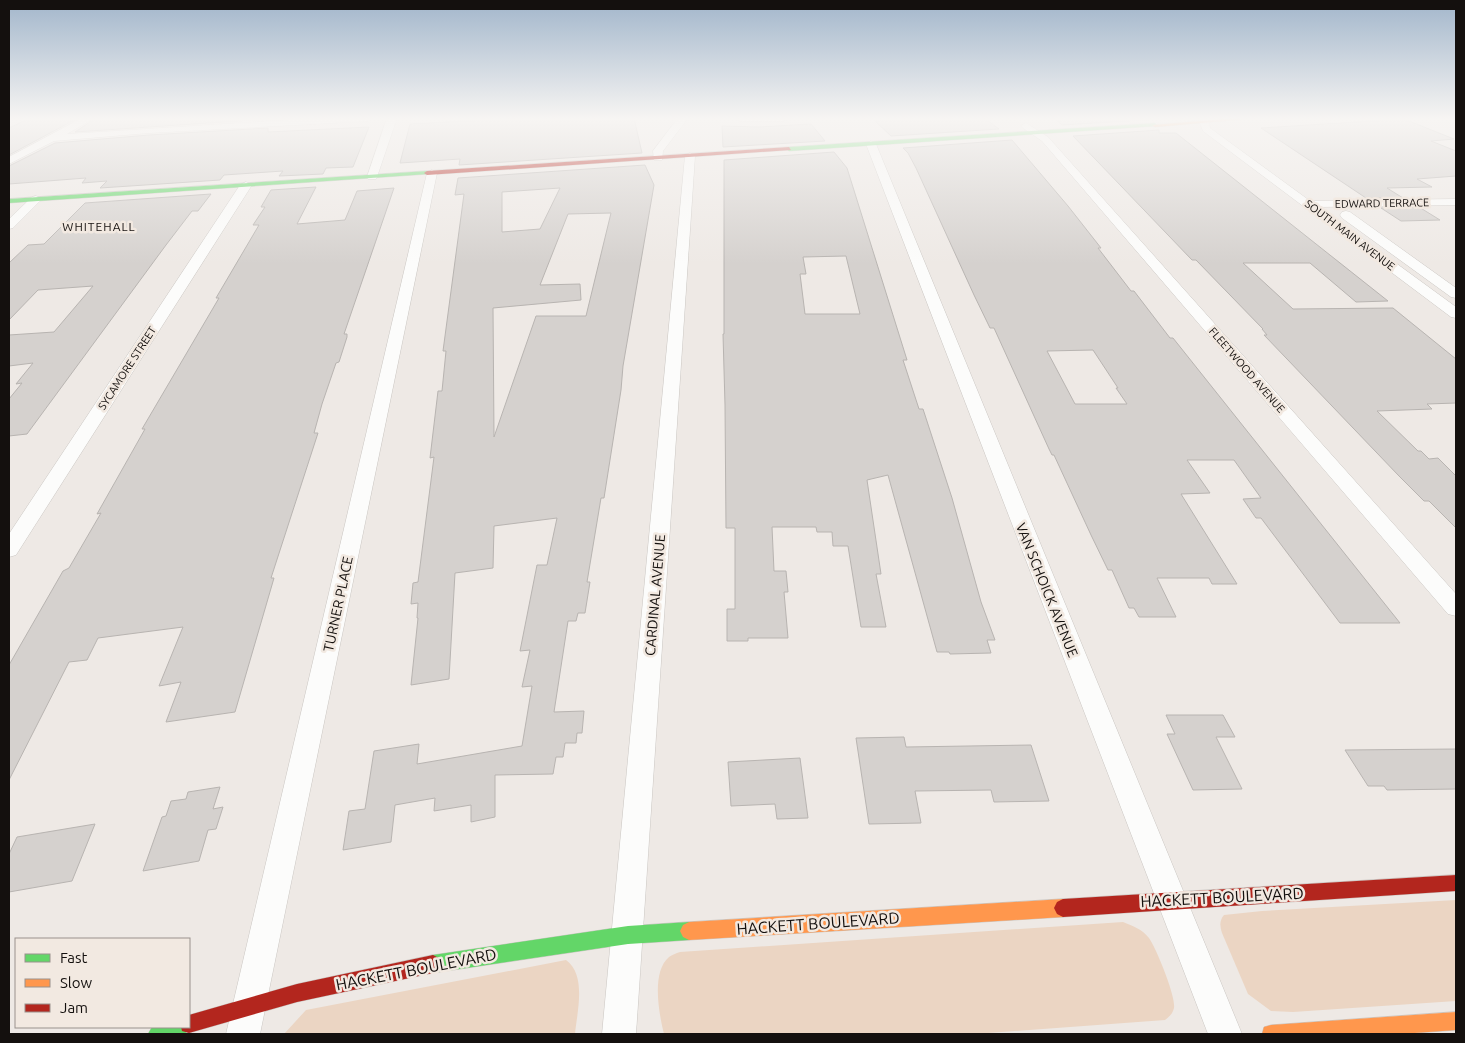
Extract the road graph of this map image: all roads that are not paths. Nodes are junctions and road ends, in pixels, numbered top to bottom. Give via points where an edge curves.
1 (376, 167) edge
2 (527, 167) edge
3 (689, 167) edge
4 (880, 167) edge
5 (1063, 167) edge
6 (1257, 167) edge
7 (432, 173) junction
8 (372, 177) junction
9 (246, 185) junction
10 (1313, 192) dead end
11 (36, 199) junction
12 (9, 201) edge
13 (1456, 202) edge
14 (1330, 203) junction
15 (1308, 204) junction
16 (9, 225) edge
17 (1456, 294) edge
18 (1454, 311) edge
19 (9, 550) edge
20 (1456, 608) edge
21 (1456, 883) edge
22 (1171, 900) junction
23 (628, 935) junction
24 (251, 1004) junction
25 (1456, 1021) edge
26 (190, 1024) edge
27 (177, 1028) edge
28 (157, 1034) edge
29 (243, 1034) edge
30 (620, 1034) edge
31 (1225, 1034) edge
32 (1271, 1034) edge

1 - 8 street
2 - 7 street
3 - 23 street, CARDINAL AVENUE
4 - 22 street, VAN SCHOICK AVENUE
5 - 20 street, FLEETWOOD AVENUE
6 - 15 street, SOUTH MAIN AVENUE
7 - 8 street
7 - 24 street, TURNER PLACE
8 - 9 street
9 - 11 street
9 - 19 street, SYCAMORE STREET
10 - 14 street, SOUTH MAIN AVENUE
11 - 12 street
11 - 16 street
13 - 14 street, EDWARD TERRACE
14 - 15 street, EDWARD TERRACE
14 - 17 street, SOUTH MAIN AVENUE
15 - 18 street, SOUTH MAIN AVENUE
21 - 22 street, HACKETT BOULEVARD
22 - 23 street, HACKETT BOULEVARD
22 - 31 street, VAN SCHOICK AVENUE
23 - 24 street, HACKETT BOULEVARD via 514,950 389,972
23 - 30 street, CARDINAL AVENUE
24 - 26 street, HACKETT BOULEVARD
24 - 29 street, TURNER PLACE
25 - 32 street
27 - 28 street

